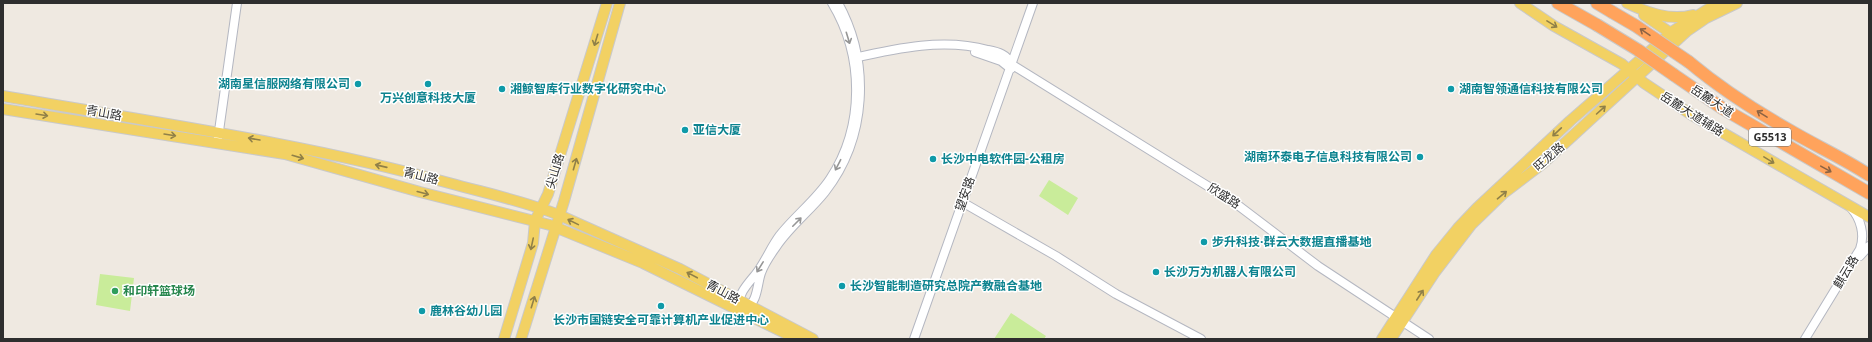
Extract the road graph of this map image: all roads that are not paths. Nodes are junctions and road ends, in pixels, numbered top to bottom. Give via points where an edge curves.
1 (233, 3) edge
2 (237, 3) edge
3 (607, 3) edge
4 (620, 3) edge
5 (832, 3) edge
6 (838, 3) edge
7 (1033, 3) edge
8 (1036, 3) edge
9 (1520, 3) edge
10 (1558, 3) edge
11 (1597, 3) edge
12 (1627, 3) edge
13 (1718, 3) edge
14 (1737, 3) edge
15 (1704, 10) junction
16 (1675, 35) junction
17 (856, 60) junction
18 (1012, 67) junction
19 (1628, 69) junction
20 (1637, 77) junction
21 (3, 96) edge
22 (3, 109) edge
23 (216, 138) junction
24 (1869, 175) edge
25 (1854, 185) junction
26 (1869, 193) edge
27 (1869, 202) edge
28 (1847, 203) junction
29 (963, 204) junction
30 (540, 208) junction
31 (560, 215) junction
32 (1869, 217) edge
33 (535, 221) junction
34 (555, 227) junction
35 (1869, 246) edge
36 (739, 300) junction
37 (745, 308) junction
38 (1399, 320) junction
39 (504, 339) edge
40 (521, 339) edge
41 (797, 339) edge
42 (813, 339) edge
43 (914, 339) edge
44 (918, 339) edge
45 (1196, 339) edge
46 (1201, 339) edge
47 (1382, 339) edge
48 (1391, 339) edge
49 (1423, 339) edge
50 (1429, 339) edge
51 (1805, 339) edge
52 (1809, 339) edge

1 - 23 street
2 - 23 street
3 -> 30 main road, 尖山路 via 548,194
31 -> 4 main road, 尖山路
5 -> 17 street via 844,26
6 - 17 street via 848,24
7 - 18 street, 望安路
8 - 18 street, 望安路
9 -> 19 main road, 岳麓大道辅路
10 -> 25 highway, 岳麓大道 / G5513, bridge via 1638,50 1722,108
24 -> 11 highway, 岳麓大道 / G5513, bridge via 1762,114 1636,26
12 - 15 main road via 1644,11 1669,16 1691,15
12 - 16 main road
13 - 15 main road, 旺龙路
14 - 16 main road, 旺龙路
15 - 16 main road, 旺龙路
16 - 19 main road, 旺龙路
16 - 20 main road, 旺龙路
17 - 18 street, 欣盛路 via 952,43 1003,55
17 -> 36 street via 855,107 845,151 830,179 810,205 780,236
37 -> 17 street via 758,289 761,272 776,248 825,192 849,152 859,108 860,83
18 - 29 street, 望安路
18 - 38 street, 欣盛路 via 1235,203 1318,266
19 - 20 main road, 岳麓大道辅路
19 -> 38 main road, 旺龙路 via 1467,218 1436,255
20 -> 28 main road, 岳麓大道辅路 via 1692,115 1788,172
38 -> 20 main road, 旺龙路 via 1471,225
21 - 23 main road, 青山路
22 -> 23 main road, 青山路
30 -> 23 main road, 青山路 via 307,148
23 -> 33 main road, 青山路
25 - 26 highway, 岳麓大道 / G5513
25 - 27 highway
28 - 32 main road, 岳麓大道辅路
28 - 51 street, 麒云路 via 1860,221 1862,243
29 - 43 street, 望安路
29 - 44 street, 望安路
29 - 45 street via 1115,296
29 - 46 street via 1056,256 1116,294
30 - 31 main road, 青山路
30 - 33 main road, 尖山路
31 - 34 main road, 尖山路
36 -> 31 main road, 青山路 via 680,269
33 - 34 main road, 青山路
33 -> 39 main road, 尖山路 via 533,243
34 - 37 main road, 青山路
40 -> 34 main road, 尖山路
35 - 52 street, 麒云路
36 - 37 main road, 青山路
37 - 41 main road, 青山路
37 - 42 main road, 青山路
38 - 47 main road, 旺龙路
38 - 48 main road, 旺龙路
38 - 49 street, 欣盛路
38 - 50 street, 欣盛路

